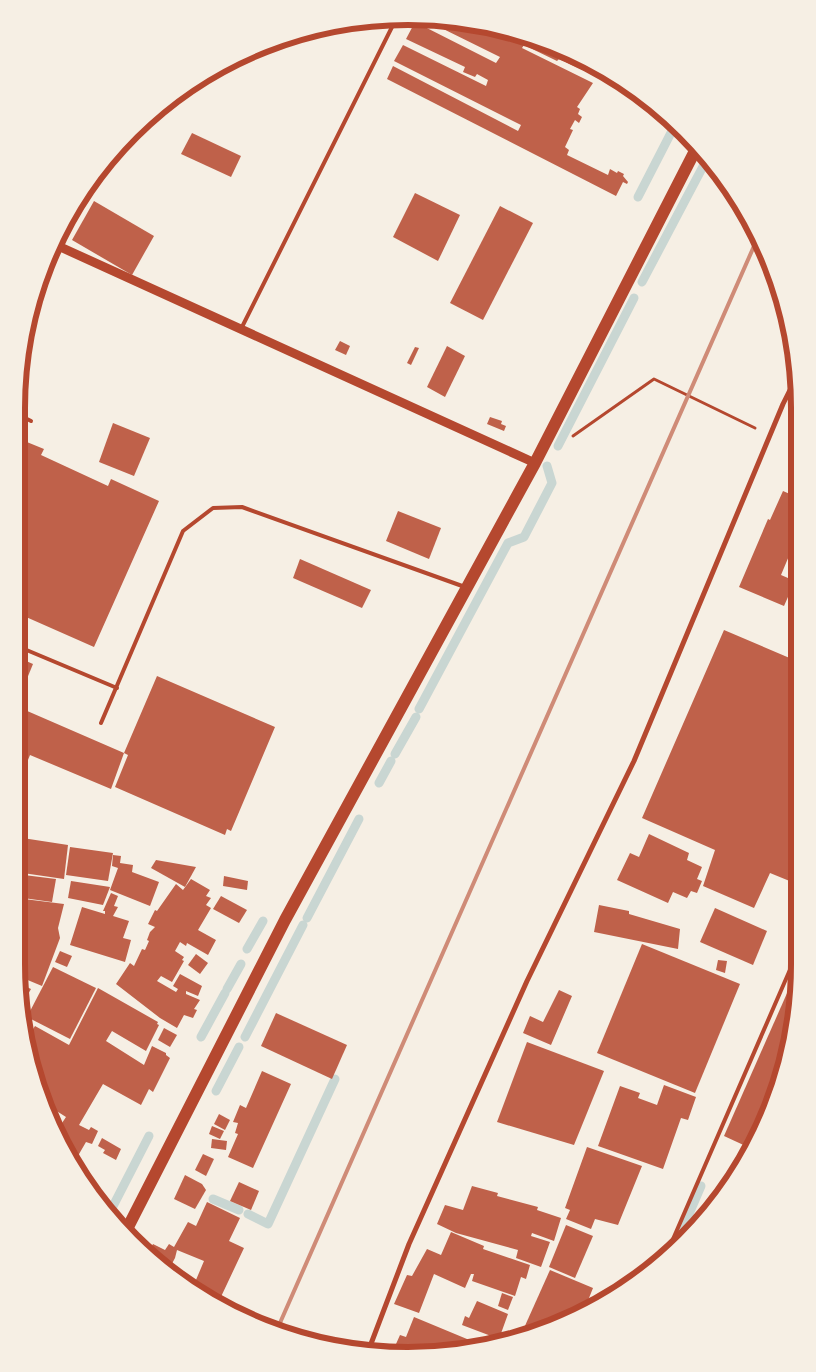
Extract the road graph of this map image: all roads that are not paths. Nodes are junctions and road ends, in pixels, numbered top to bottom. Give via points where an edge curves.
1 (393, 26) edge
2 (694, 153) edge
3 (61, 246) edge
4 (241, 329) junction
5 (790, 389) edge
6 (25, 418) edge
7 (31, 421) dead end
8 (535, 463) junction
9 (467, 588) junction
10 (25, 649) edge
11 (116, 688) junction
12 (101, 723) dead end
13 (791, 968) edge
14 (129, 1226) edge
15 (672, 1242) edge
16 (371, 1345) edge

1 - 4 lane
2 - 8 main road
3 - 4 street
4 - 8 street
5 - 16 street via 634,761 527,981 409,1244
6 - 7 lane
8 - 9 main road
9 - 11 lane via 242,507 213,508 183,531
9 - 14 main road via 285,920
10 - 11 lane
11 - 12 lane
13 - 15 lane

